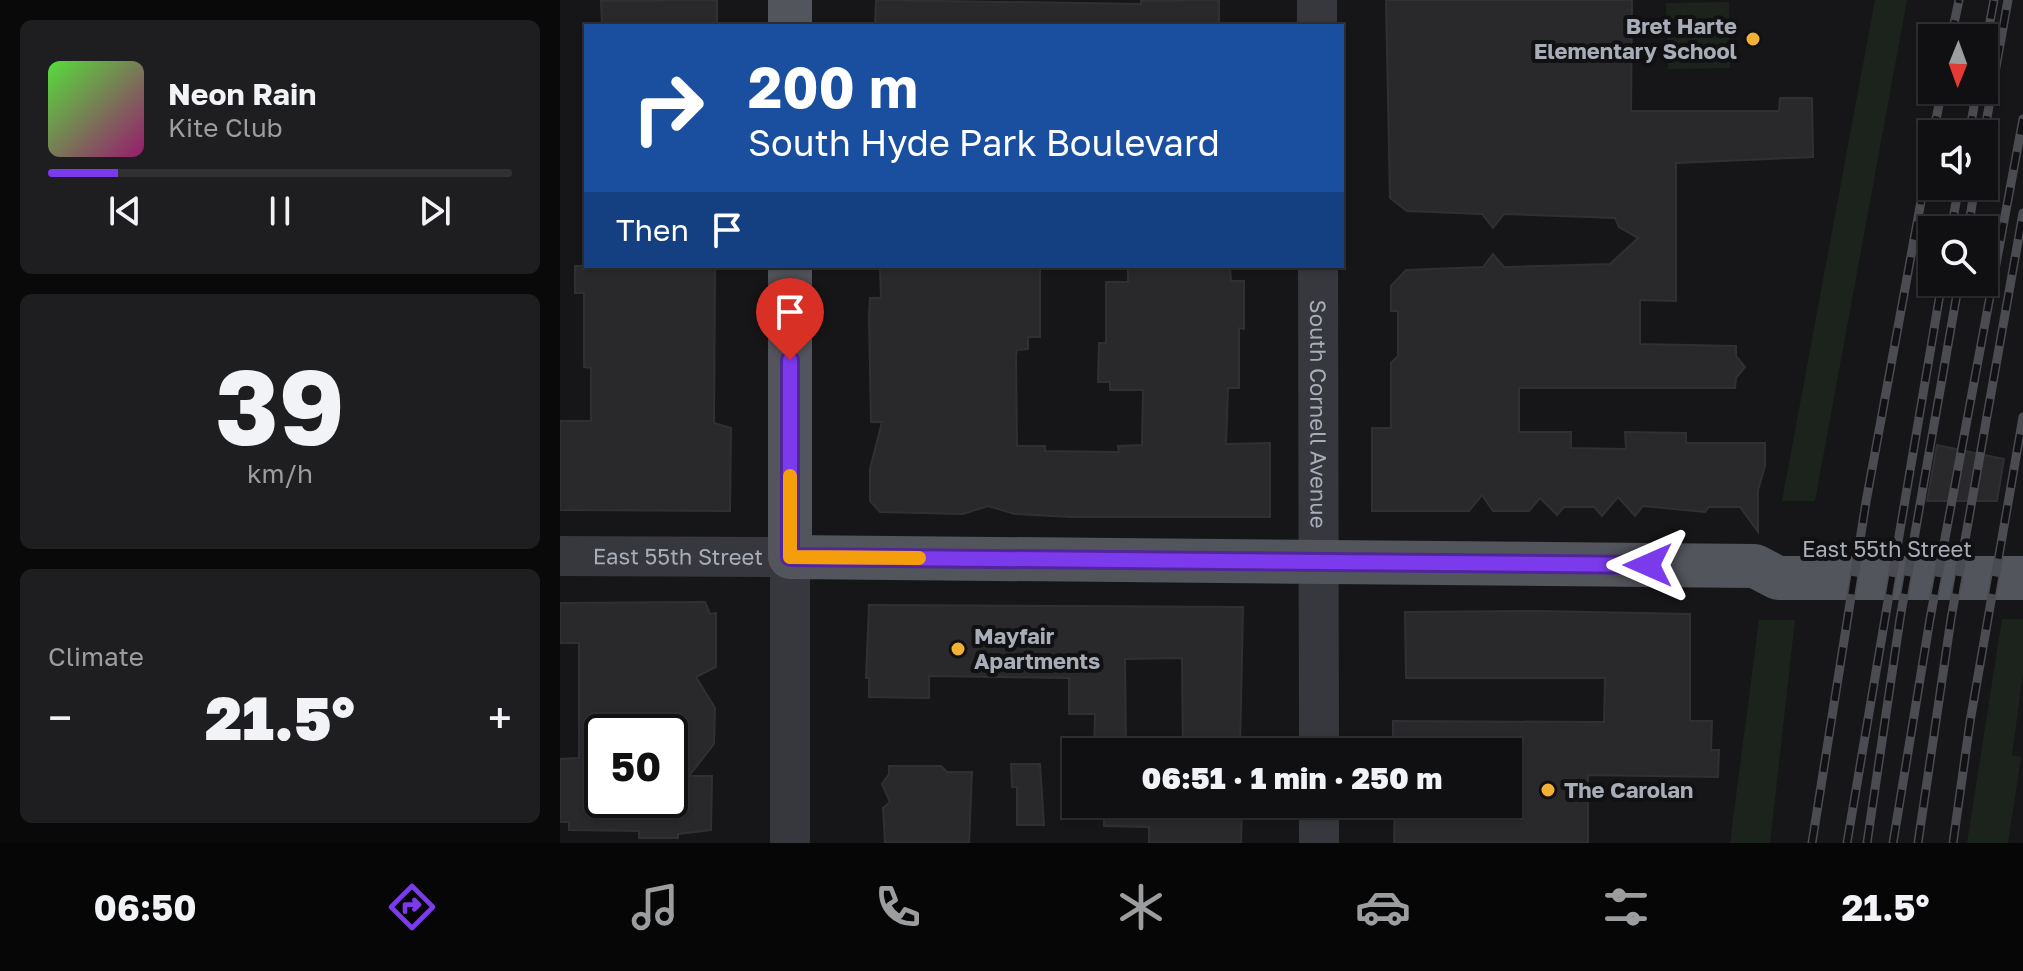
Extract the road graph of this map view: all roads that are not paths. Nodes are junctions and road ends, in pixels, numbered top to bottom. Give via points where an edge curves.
1 (790, 0) edge
2 (1317, 0) edge
3 (790, 24) edge
4 (1317, 24) edge
5 (790, 268) edge
6 (1318, 268) edge
7 (2023, 550) edge
8 (560, 556) edge
9 (790, 557) junction
10 (1319, 562) junction
11 (1755, 566) junction
12 (2023, 578) edge
13 (1319, 738) edge
14 (1319, 818) edge
15 (790, 843) edge
16 (1319, 843) edge

1 - 3 main road
2 - 4 street
5 - 9 main road
6 - 10 street, South Cornell Avenue
7 - 11 main road, East 55th Street via 1782,549
8 - 9 street, East 55th Street
9 - 10 main road, East 55th Street
9 - 15 street
10 - 11 main road, East 55th Street
10 - 13 street, South Cornell Avenue
11 - 12 main road, East 55th Street via 1778,578
14 - 16 street

